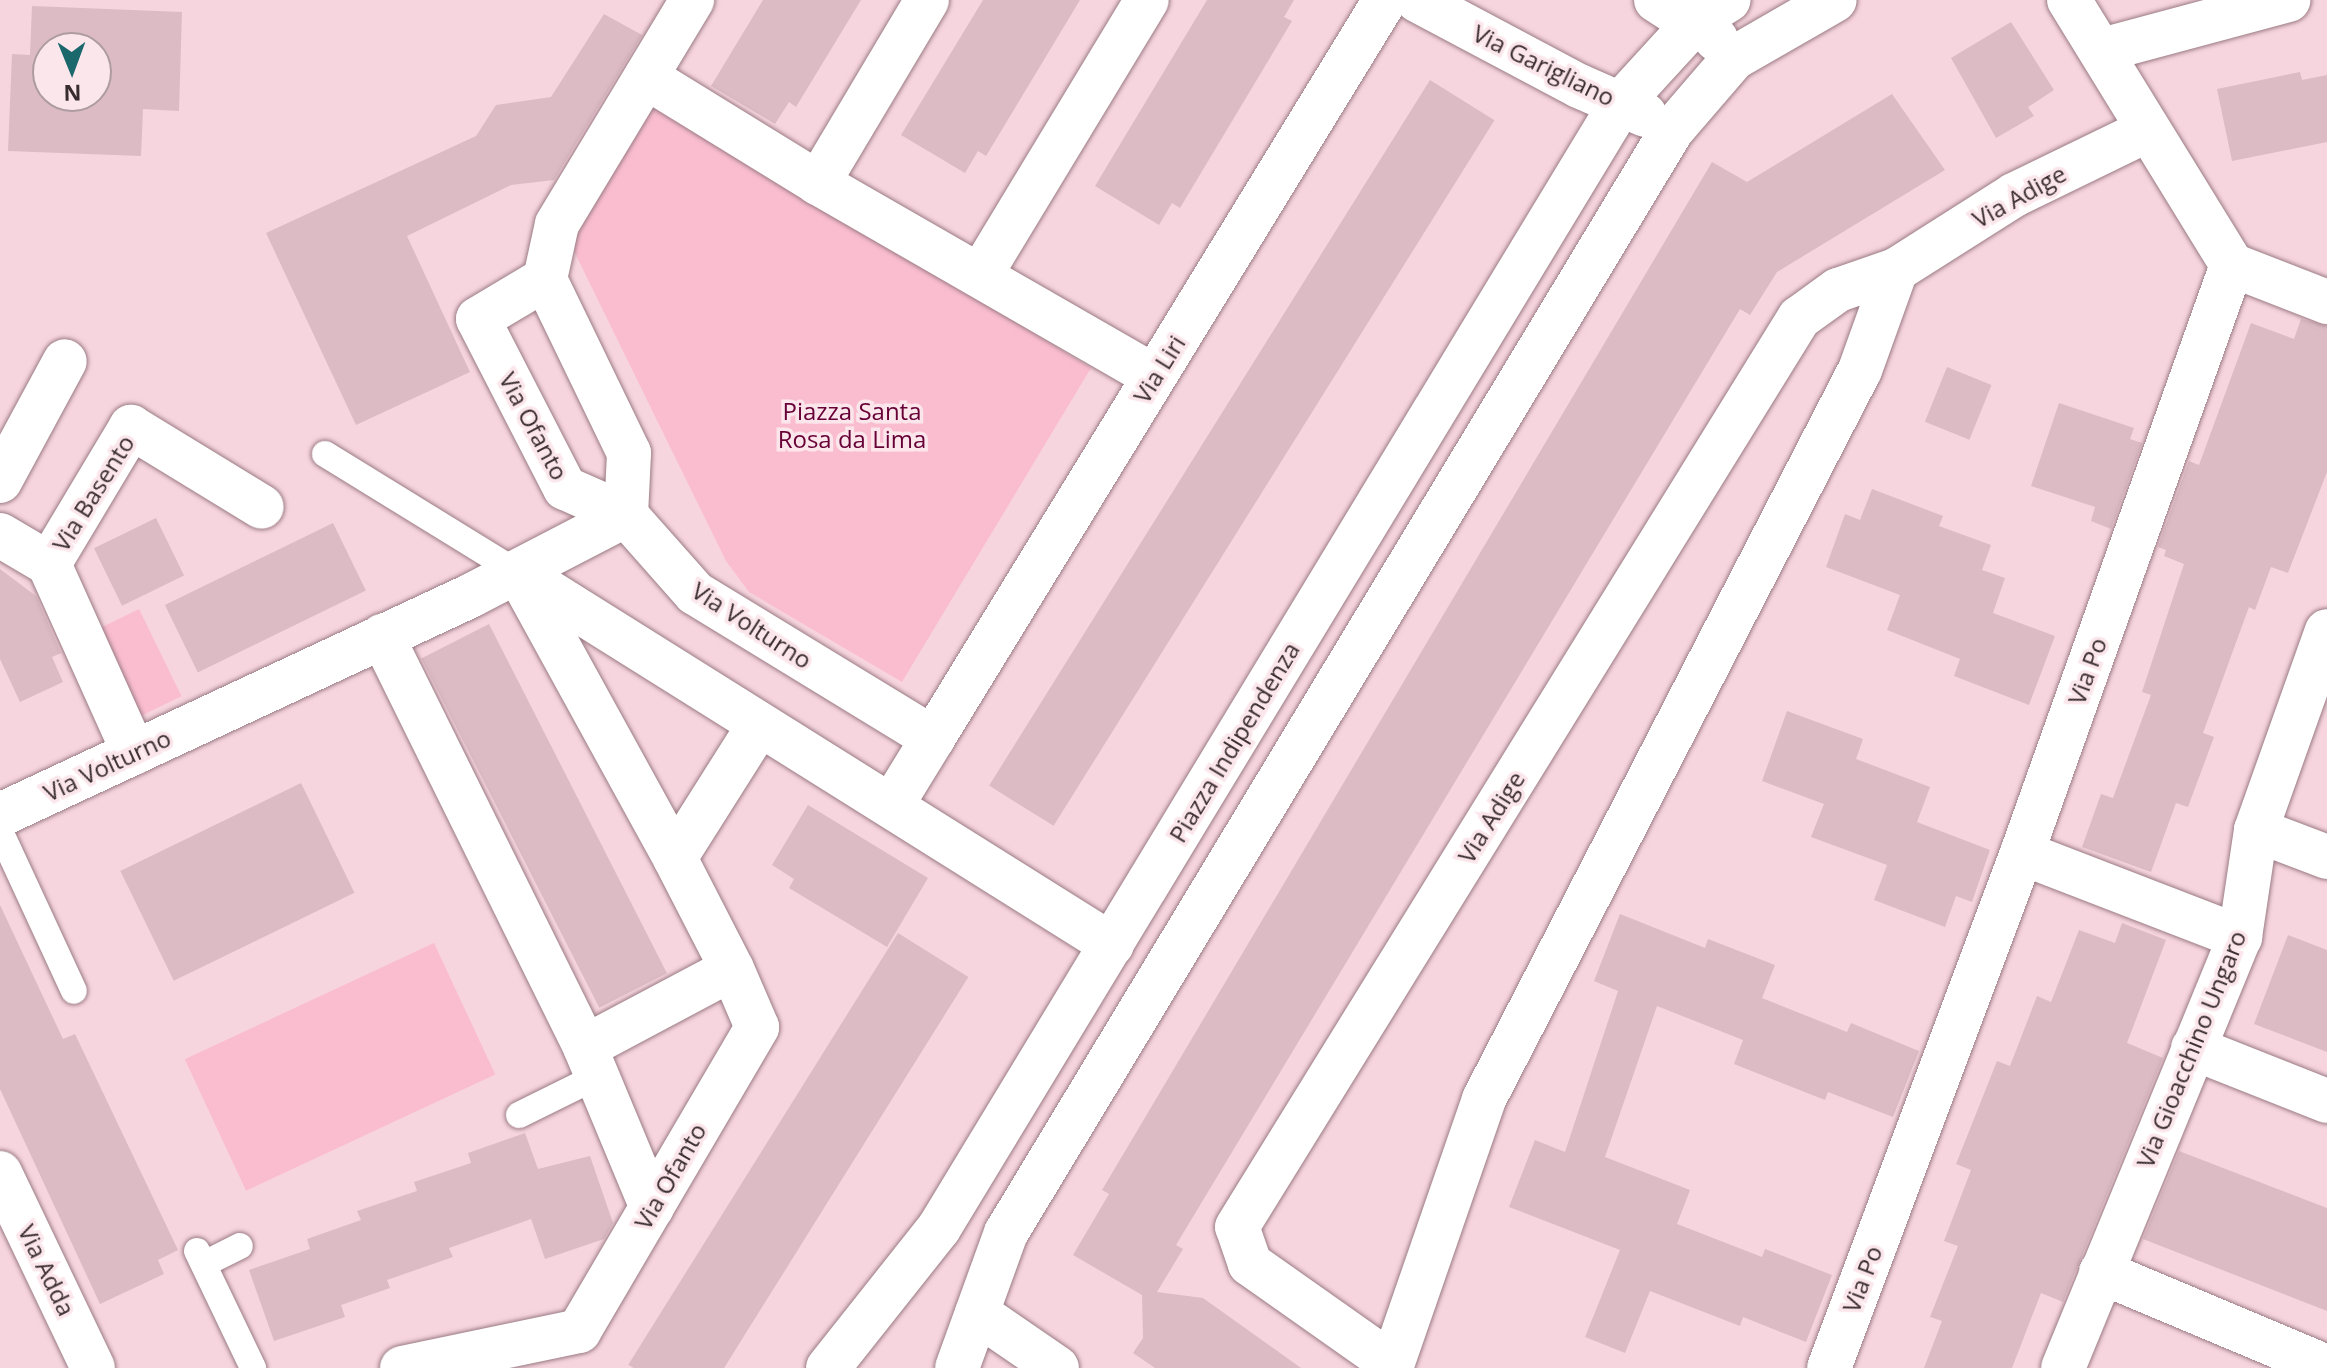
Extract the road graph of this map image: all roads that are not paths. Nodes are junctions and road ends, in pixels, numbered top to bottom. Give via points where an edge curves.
1 (692, 0) edge
2 (927, 0) edge
3 (1147, 0) edge
4 (1385, 0) edge
5 (1417, 0) edge
6 (1656, 0) edge
7 (1835, 0) edge
8 (2069, 0) edge
9 (2288, 0) edge
10 (1713, 10) edge
11 (2102, 50) junction
12 (1734, 58) junction
13 (646, 77) junction
14 (1621, 103) junction
15 (1672, 130) junction
16 (2148, 130) junction
17 (818, 183) junction
18 (2232, 265) junction
19 (1896, 270) junction
20 (981, 274) junction
21 (545, 279) junction
22 (2327, 302) edge
23 (65, 361) dead end
24 (1154, 376) junction
25 (325, 454) dead end
26 (0, 481) edge
27 (262, 507) dead end
28 (626, 515) junction
29 (0, 535) edge
30 (49, 564) junction
31 (517, 572) junction
32 (2327, 631) edge
33 (382, 636) junction
34 (759, 725) junction
35 (933, 738) junction
36 (134, 753) junction
37 (892, 805) junction
38 (0, 815) edge
39 (2256, 830) junction
40 (0, 831) edge
41 (2022, 853) junction
42 (2327, 857) edge
43 (675, 858) junction
44 (2240, 937) junction
45 (1112, 945) junction
46 (732, 969) junction
47 (74, 991) dead end
48 (2193, 1048) junction
49 (591, 1062) junction
50 (2327, 1101) edge
51 (519, 1115) dead end
52 (0, 1173) edge
53 (652, 1208) junction
54 (240, 1246) dead end
55 (2101, 1272) junction
56 (977, 1313) junction
57 (1391, 1366) edge
58 (2327, 1367) edge
59 (93, 1368) edge
60 (253, 1368) edge
61 (402, 1368) edge
62 (828, 1368) edge
63 (957, 1368) edge
64 (1057, 1368) edge
65 (1829, 1368) edge
66 (2063, 1368) edge

1 - 13 street
2 - 17 street
3 - 20 street
4 - 24 street, Via Liri
5 - 14 street, Via Garigliano
6 - 10 street via 1676,13
7 - 12 street
8 - 11 street
9 - 11 street
10 - 12 street
10 - 14 street, Piazza Indipendenza
11 - 16 street
12 - 15 street
13 - 17 street
13 - 21 street via 557,224
14 - 15 street, Via Garigliano
14 - 45 street, Piazza Indipendenza
15 - 56 street via 1006,1233
16 - 18 street
16 - 19 street, Via Adige via 2014,195
17 - 20 street
18 - 22 street
18 - 41 street, Via Po
19 - 57 street, Via Adige via 1860,370 1484,1099
19 - 57 street, Via Adige via 1838,290 1799,318 1237,1227 1250,1264
20 - 24 street
21 - 28 street via 629,453
21 - 28 street, Via Ofanto via 478,319 565,488
23 - 26 street
24 - 35 street, Via Liri
25 - 31 lane
27 - 30 street, Via Basento via 131,427
28 - 31 street, Via Volturno
28 - 35 street, Via Volturno via 695,593
29 - 30 street, Via Basento
30 - 36 street, Via Basento
31 - 33 street, Via Volturno
31 - 34 street
31 - 43 street, Via Ofanto
32 - 39 street, Via Gioacchino Ungaro
33 - 36 street, Via Volturno
33 - 49 street
34 - 37 street
34 - 43 street
35 - 37 street
36 - 38 street, Via Volturno
37 - 45 street
39 - 42 street
39 - 44 street, Via Gioacchino Ungaro
40 - 47 lane
41 - 44 street
41 - 65 street, Via Po
43 - 46 street, Via Ofanto
44 - 48 street, Via Gioacchino Ungaro
45 - 62 street, Piazza Indipendenza via 939,1228
46 - 49 street
46 - 53 street, Via Ofanto via 757,1027
48 - 50 street
48 - 55 street, Via Gioacchino Ungaro
49 - 51 lane
49 - 53 street
52 - 59 street, Via Adda
53 - 61 street, Via Ofanto via 579,1331
54 - 60 lane via 200,1257
55 - 58 street
55 - 66 street, Via Gioacchino Ungaro
56 - 63 street
56 - 64 street

